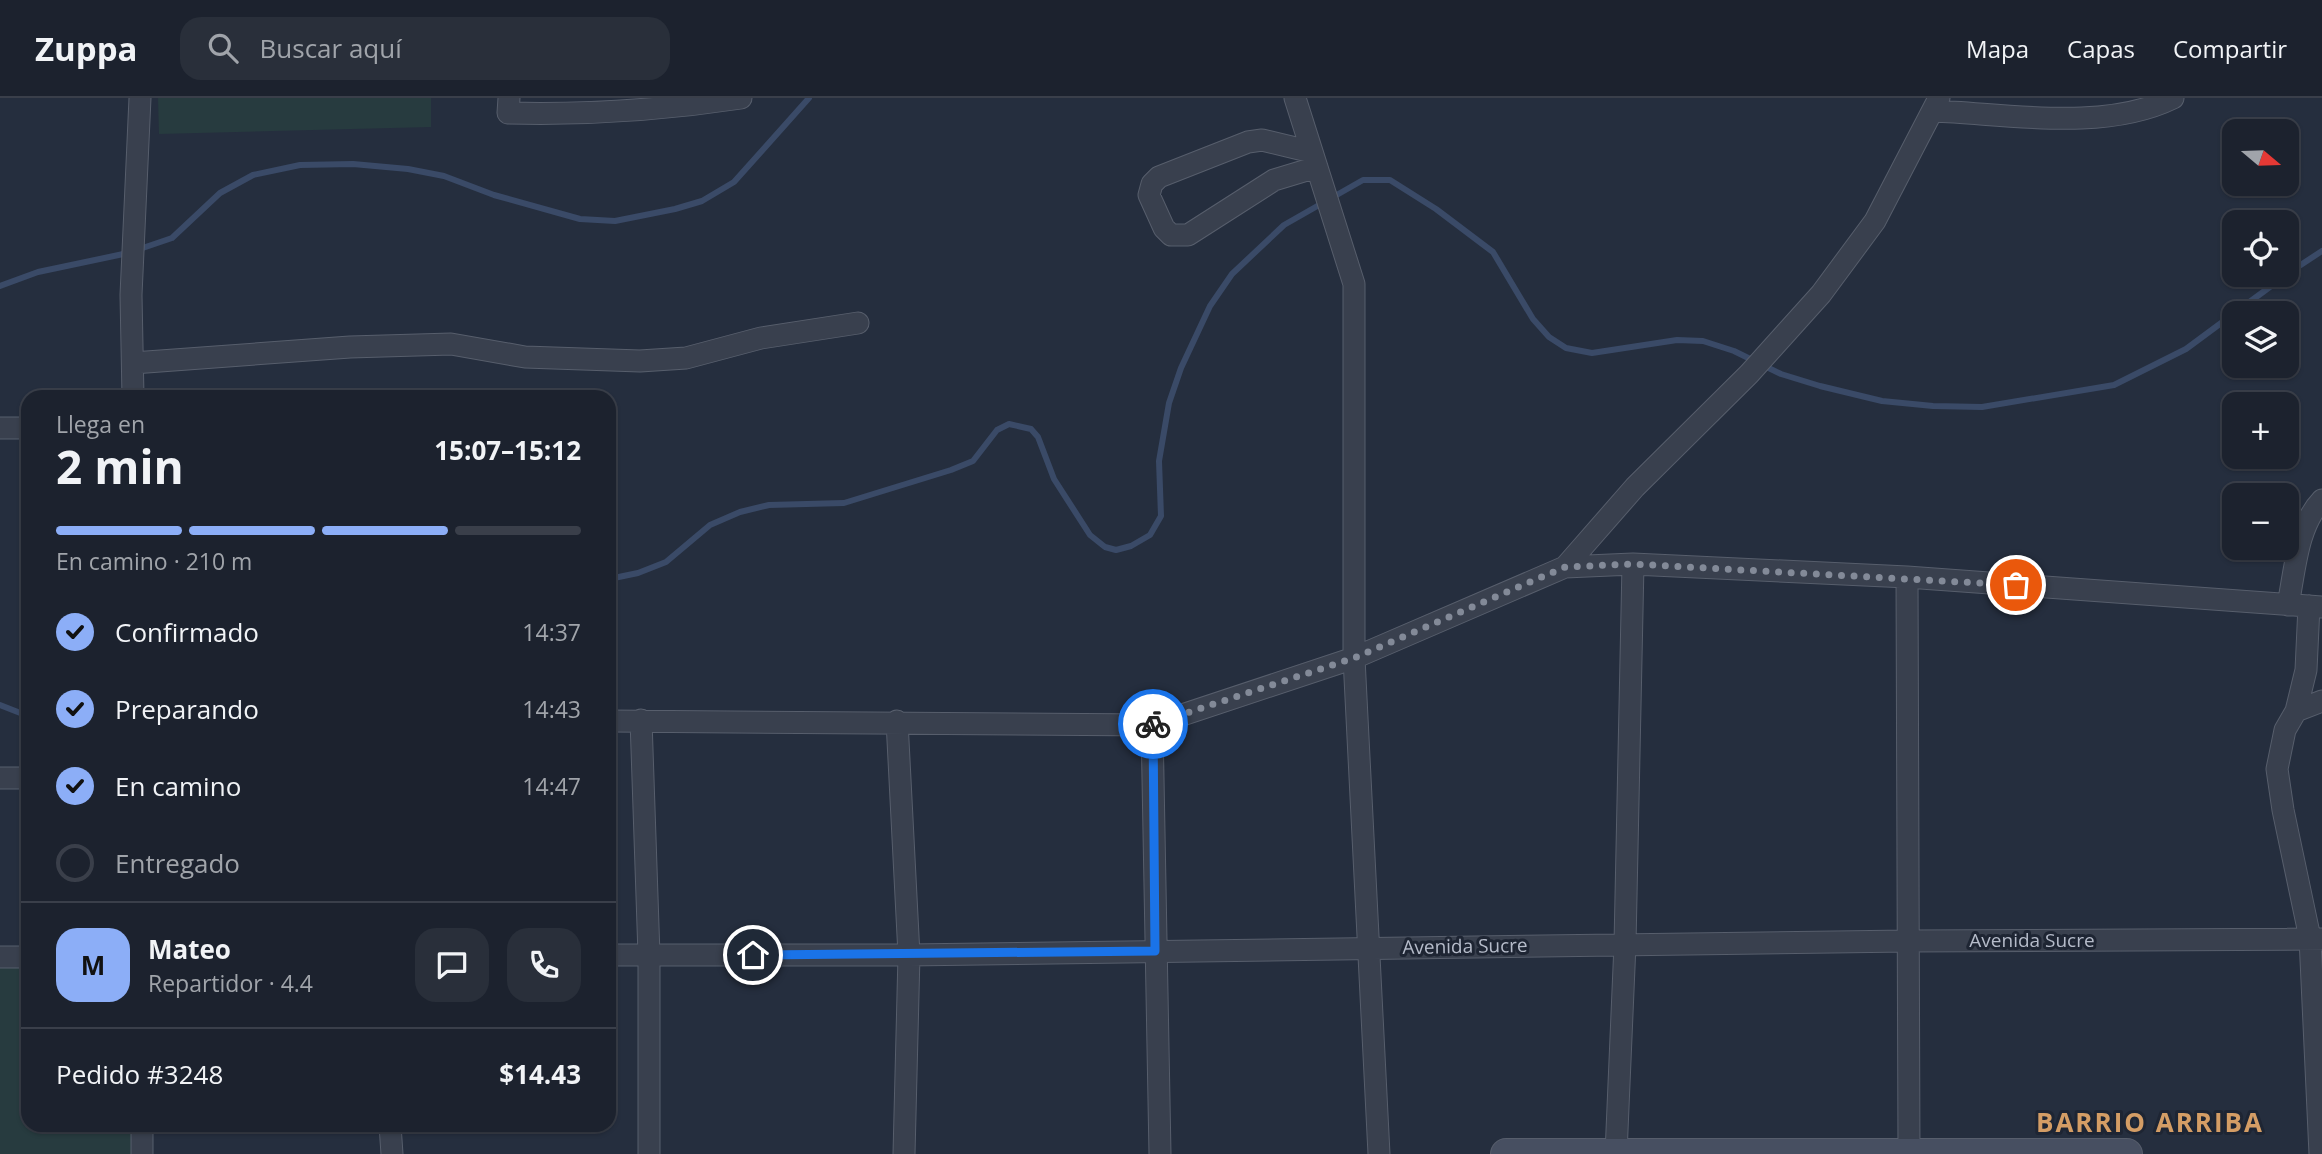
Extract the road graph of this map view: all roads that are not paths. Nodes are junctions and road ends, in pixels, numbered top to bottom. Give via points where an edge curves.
1 (140, 98) edge
2 (509, 98) edge
3 (741, 98) edge
4 (1295, 98) edge
5 (2173, 98) edge
6 (661, 104) edge
7 (1936, 104) edge
8 (1315, 159) junction
9 (858, 323) dead end
10 (133, 362) junction
11 (133, 390) edge
12 (0, 428) edge
13 (21, 428) edge
14 (2322, 500) edge
15 (1633, 564) junction
16 (1565, 567) junction
17 (1906, 577) junction
18 (2306, 606) edge
19 (1354, 658) junction
20 (2322, 701) edge
21 (2296, 711) junction
22 (641, 720) junction
23 (616, 721) edge
24 (897, 722) junction
25 (1152, 724) junction
26 (0, 778) edge
27 (21, 778) edge
28 (2316, 939) edge
29 (1907, 941) junction
30 (1625, 944) junction
31 (1368, 947) junction
32 (1155, 951) junction
33 (909, 954) junction
34 (616, 955) edge
35 (649, 955) junction
36 (0, 957) edge
37 (21, 957) edge
38 (142, 1132) edge
39 (390, 1132) edge
40 (1909, 1153) edge
41 (142, 1154) edge
42 (392, 1154) edge
43 (649, 1154) edge
44 (904, 1154) edge
45 (1160, 1154) edge
46 (1379, 1154) edge
47 (1506, 1154) edge
48 (1616, 1154) edge
49 (2127, 1154) edge
50 (2320, 1154) edge

1 - 10 street
2 - 6 street via 508,113 578,115
3 - 6 street
4 - 8 street
5 - 7 street via 2137,112 2095,118
7 - 16 street via 1863,238 1821,294 1749,374 1635,487
8 - 8 street via 1188,235 1171,235 1164,228 1149,195 1159,177 1248,142 1262,139
8 - 19 street via 1354,284
9 - 10 street via 761,338 686,358 640,361 525,358 451,344
10 - 11 street
12 - 13 street
14 - 18 street via 2311,511 2302,540
15 - 16 street
15 - 17 street
15 - 30 street
16 - 19 street
17 - 18 street
17 - 29 street
18 - 21 street via 2306,670
19 - 25 street
19 - 31 street
20 - 21 street
21 - 28 street via 2285,730 2277,769
22 - 23 street
22 - 24 street
22 - 35 street
24 - 25 street
24 - 33 street
25 - 32 street
26 - 27 street
28 - 29 street, Avenida Sucre
28 - 50 street
29 - 30 street, Avenida Sucre
29 - 40 street
30 - 31 street, Avenida Sucre
30 - 48 street
31 - 32 street, Avenida Sucre
31 - 46 street
32 - 33 street, Avenida Sucre
32 - 45 street
33 - 35 street, Avenida Sucre
33 - 44 street
34 - 35 street, Avenida Sucre
35 - 43 street
36 - 37 street
38 - 41 street
39 - 42 street
40 - 48 main road
40 - 49 main road
47 - 48 main road

